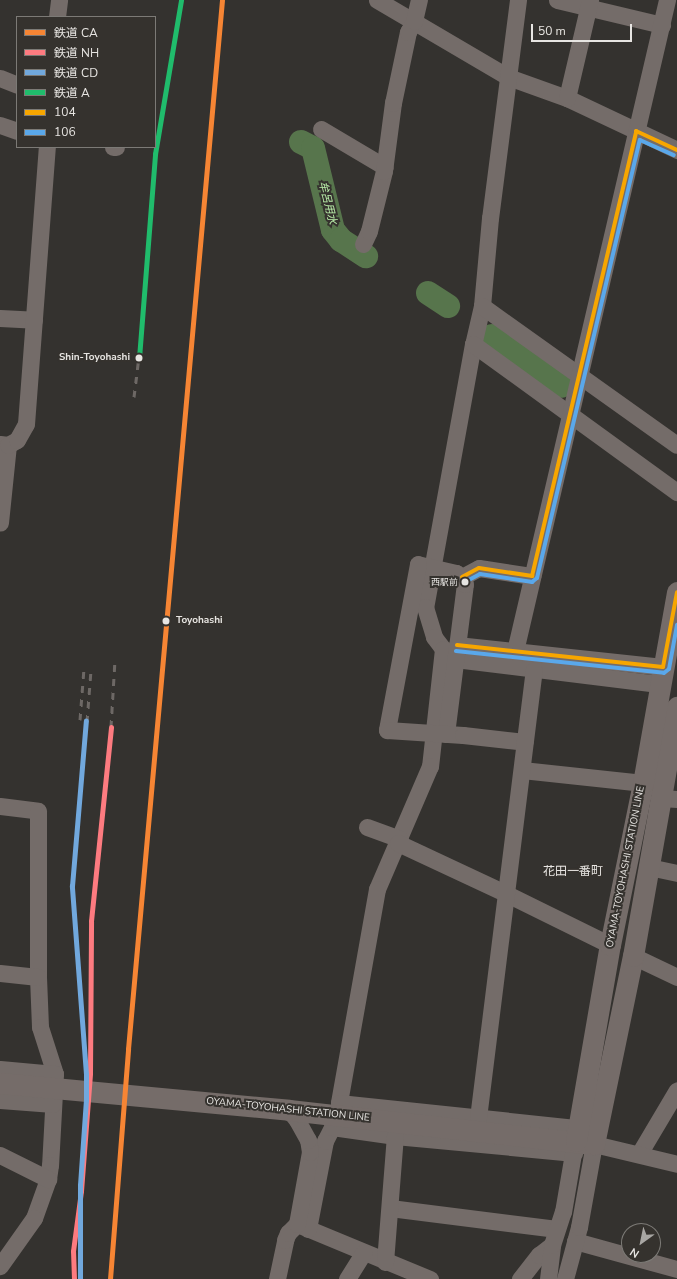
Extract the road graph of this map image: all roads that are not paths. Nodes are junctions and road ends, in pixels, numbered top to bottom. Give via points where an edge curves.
1 (59, 0) edge
2 (377, 0) edge
3 (419, 0) edge
4 (518, 0) edge
5 (557, 0) edge
6 (667, 0) edge
7 (589, 4) edge
8 (57, 16) edge
9 (414, 21) junction
10 (662, 24) junction
11 (508, 77) junction
12 (0, 78) edge
13 (16, 86) edge
14 (567, 98) junction
15 (0, 125) edge
16 (321, 130) dead end
17 (16, 131) edge
18 (636, 131) junction
19 (47, 148) edge
20 (677, 150) edge
21 (385, 167) junction
22 (363, 244) dead end
23 (482, 306) junction
24 (0, 318) edge
25 (34, 320) junction
26 (472, 344) junction
27 (579, 376) junction
28 (570, 416) junction
29 (4, 444) edge
30 (677, 445) edge
31 (3, 473) edge
32 (677, 492) edge
33 (0, 524) edge
34 (434, 567) junction
35 (532, 576) junction
36 (462, 578) junction
37 (677, 592) edge
38 (449, 645) junction
39 (515, 651) junction
40 (534, 670) junction
41 (669, 676) edge
42 (677, 707) edge
43 (440, 733) junction
44 (525, 742) junction
45 (522, 770) junction
46 (643, 783) junction
47 (669, 799) edge
48 (0, 806) edge
49 (367, 827) dead end
50 (399, 841) junction
51 (649, 867) junction
52 (677, 873) edge
53 (507, 894) junction
54 (610, 945) junction
55 (633, 956) junction
56 (0, 973) edge
57 (38, 977) junction
58 (677, 978) edge
59 (0, 1069) edge
60 (55, 1074) junction
61 (0, 1083) edge
62 (677, 1090) edge
63 (0, 1100) edge
64 (53, 1104) junction
65 (289, 1110) junction
66 (478, 1118) junction
67 (395, 1136) junction
68 (580, 1142) junction
69 (638, 1154) junction
70 (0, 1155) edge
71 (677, 1164) edge
72 (48, 1179) junction
73 (390, 1208) junction
74 (302, 1227) junction
75 (555, 1237) junction
76 (575, 1241) junction
77 (363, 1253) junction
78 (385, 1262) junction
79 (0, 1266) edge
80 (677, 1269) edge
81 (277, 1279) edge
82 (347, 1279) edge
83 (430, 1279) edge
84 (520, 1279) edge
85 (548, 1279) edge
86 (565, 1279) edge

1 - 8 street
2 - 9 street
3 - 9 street
4 - 11 street
5 - 7 street
6 - 10 street
7 - 10 street
7 - 14 street
9 - 11 street
9 - 21 street via 408,32 393,103
10 - 18 street
11 - 14 street
11 - 23 street
12 - 13 street
14 - 18 street
15 - 17 street
16 - 21 street
18 - 20 street
18 - 27 street
19 - 25 street
21 - 22 street via 371,224
23 - 26 street
23 - 27 street
24 - 25 street
25 - 29 street via 26,424 17,440
26 - 28 street
26 - 34 street
27 - 28 street
27 - 30 street
28 - 32 street
28 - 35 street
29 - 31 street
31 - 33 street
34 - 36 street via 456,572
34 - 38 street via 425,607
34 - 43 street via 418,564 387,730
35 - 36 street via 479,568
35 - 39 street
36 - 38 street via 465,584
37 - 41 main road, OYAMA-TOYOHASHI STATION LINE
38 - 39 street
38 - 40 street
38 - 43 street
39 - 41 street
40 - 41 street
40 - 44 street
41 - 46 main road, OYAMA-TOYOHASHI STATION LINE
42 - 47 main road
43 - 44 street
43 - 50 street via 430,766
44 - 45 street
45 - 46 street
45 - 53 street
46 - 54 main road, OYAMA-TOYOHASHI STATION LINE
47 - 51 main road
48 - 57 street via 38,811
49 - 50 street
50 - 53 street
50 - 66 street via 377,889 339,1103
51 - 52 street
51 - 55 main road
53 - 54 street
53 - 66 street
54 - 68 main road, OYAMA-TOYOHASHI STATION LINE
55 - 58 street
55 - 68 main road
56 - 57 street
57 - 60 street via 40,1027
59 - 60 street
60 - 64 street
61 - 65 main road, OYAMA-TOYOHASHI STATION LINE, bridge
62 - 69 street
63 - 64 street
64 - 72 street
65 - 68 main road, OYAMA-TOYOHASHI STATION LINE
65 - 74 street via 298,1120 310,1146
66 - 68 street
67 - 68 street
67 - 73 street
67 - 74 street via 332,1127 325,1141
68 - 69 street
68 - 75 street
68 - 76 street
69 - 71 street
70 - 72 street
72 - 79 street via 34,1218
73 - 75 street
73 - 78 street
74 - 77 street
74 - 81 street via 288,1233
75 - 84 street
75 - 85 street
76 - 80 street
76 - 86 street
77 - 78 street
77 - 82 street
78 - 83 street

